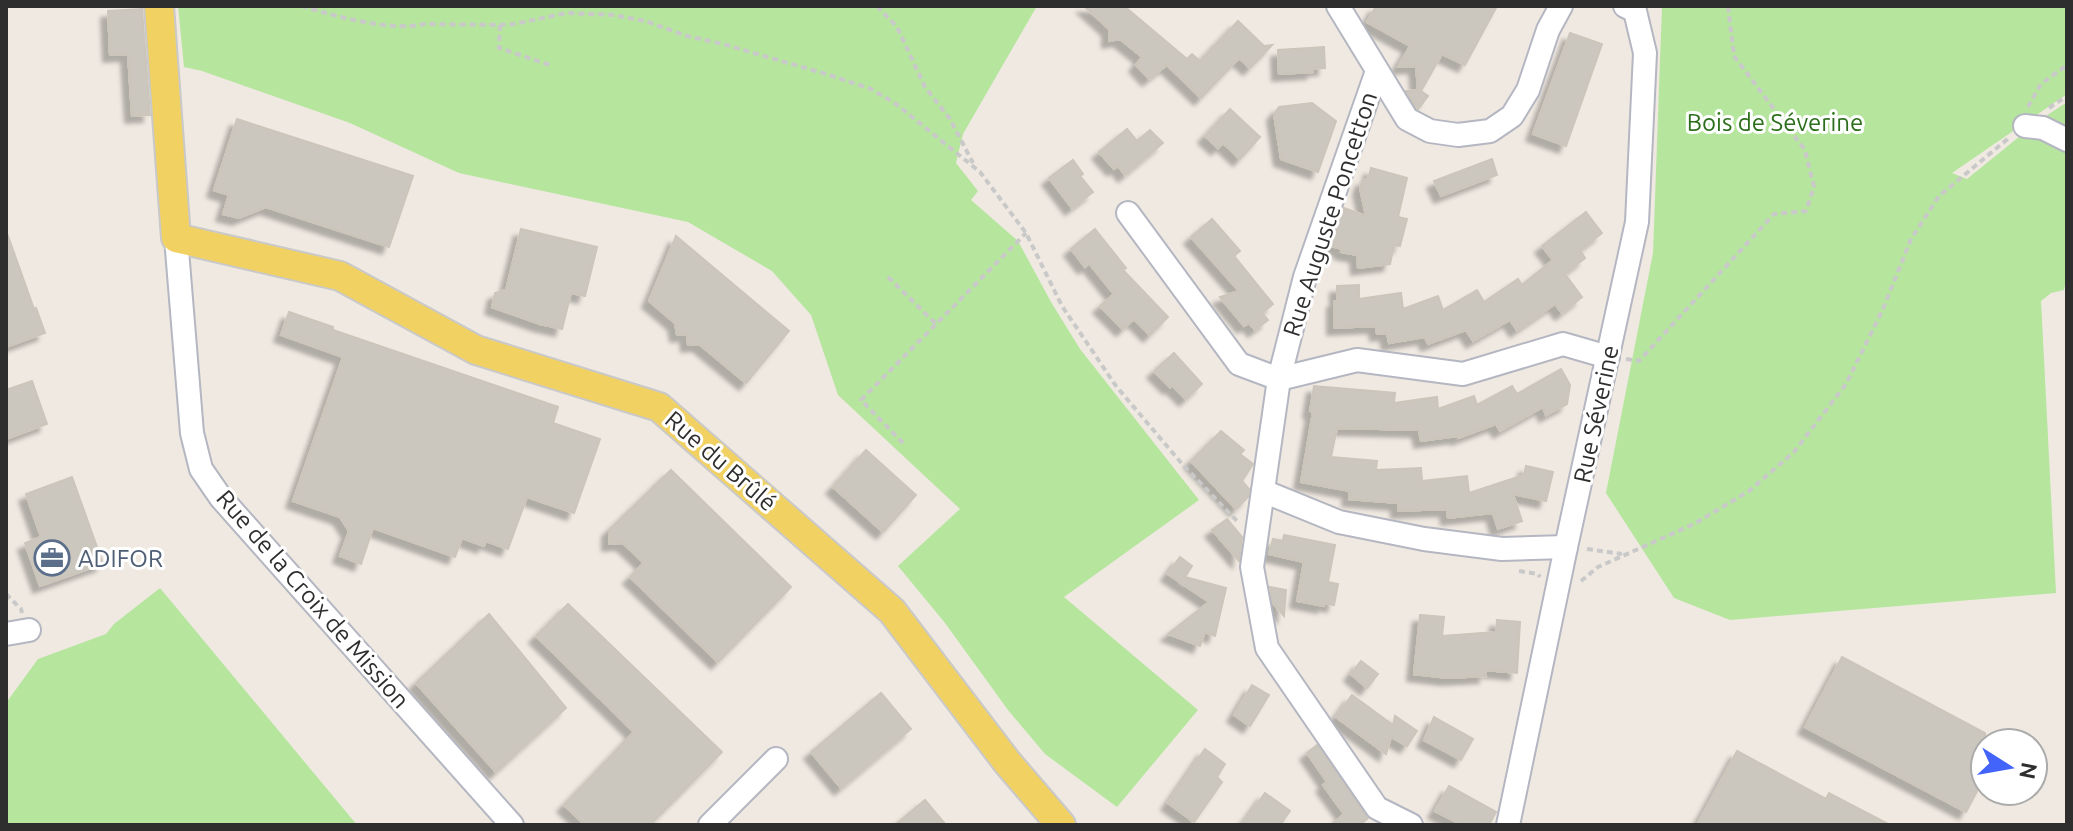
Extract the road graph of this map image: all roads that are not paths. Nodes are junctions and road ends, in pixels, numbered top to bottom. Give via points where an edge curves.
1 (159, 6) edge
2 (1338, 6) edge
3 (1561, 6) edge
4 (1625, 6) edge
5 (1377, 71) junction
6 (2026, 118) road end
7 (2067, 140) edge
8 (1128, 213) dead end
9 (176, 238) junction
10 (1608, 357) junction
11 (1279, 379) junction
12 (1263, 491) junction
13 (1566, 547) junction
14 (25, 619) road end
15 (6, 634) edge
16 (776, 759) dead end
17 (512, 825) edge
18 (710, 825) edge
19 (1061, 825) edge
20 (1411, 825) edge
21 (1508, 825) edge

1 - 9 main road, Rue de la Croix de Mission
2 - 5 street
3 - 5 street via 1528,90 1512,116 1490,131 1430,131 1407,119
4 - 10 street, Rue Séverine via 1635,11 1645,53 1637,222
5 - 11 street, Rue Auguste Poncetton via 1305,277
6 - 7 street
8 - 11 street via 1239,364
9 - 17 street, Rue de la Croix de Mission via 192,433 201,469 221,498
9 - 19 main road, Rue du Brûlé via 340,276 476,350 659,407 892,611
10 - 11 street via 1563,344 1463,374 1357,360
10 - 13 street, Rue Séverine
11 - 12 street, Rue Auguste Poncetton
12 - 13 street via 1339,522 1424,539 1502,549
12 - 20 street, Rue Auguste Poncetton via 1252,567 1267,648 1377,808
13 - 21 street, Rue Séverine
14 - 15 street
16 - 18 street

